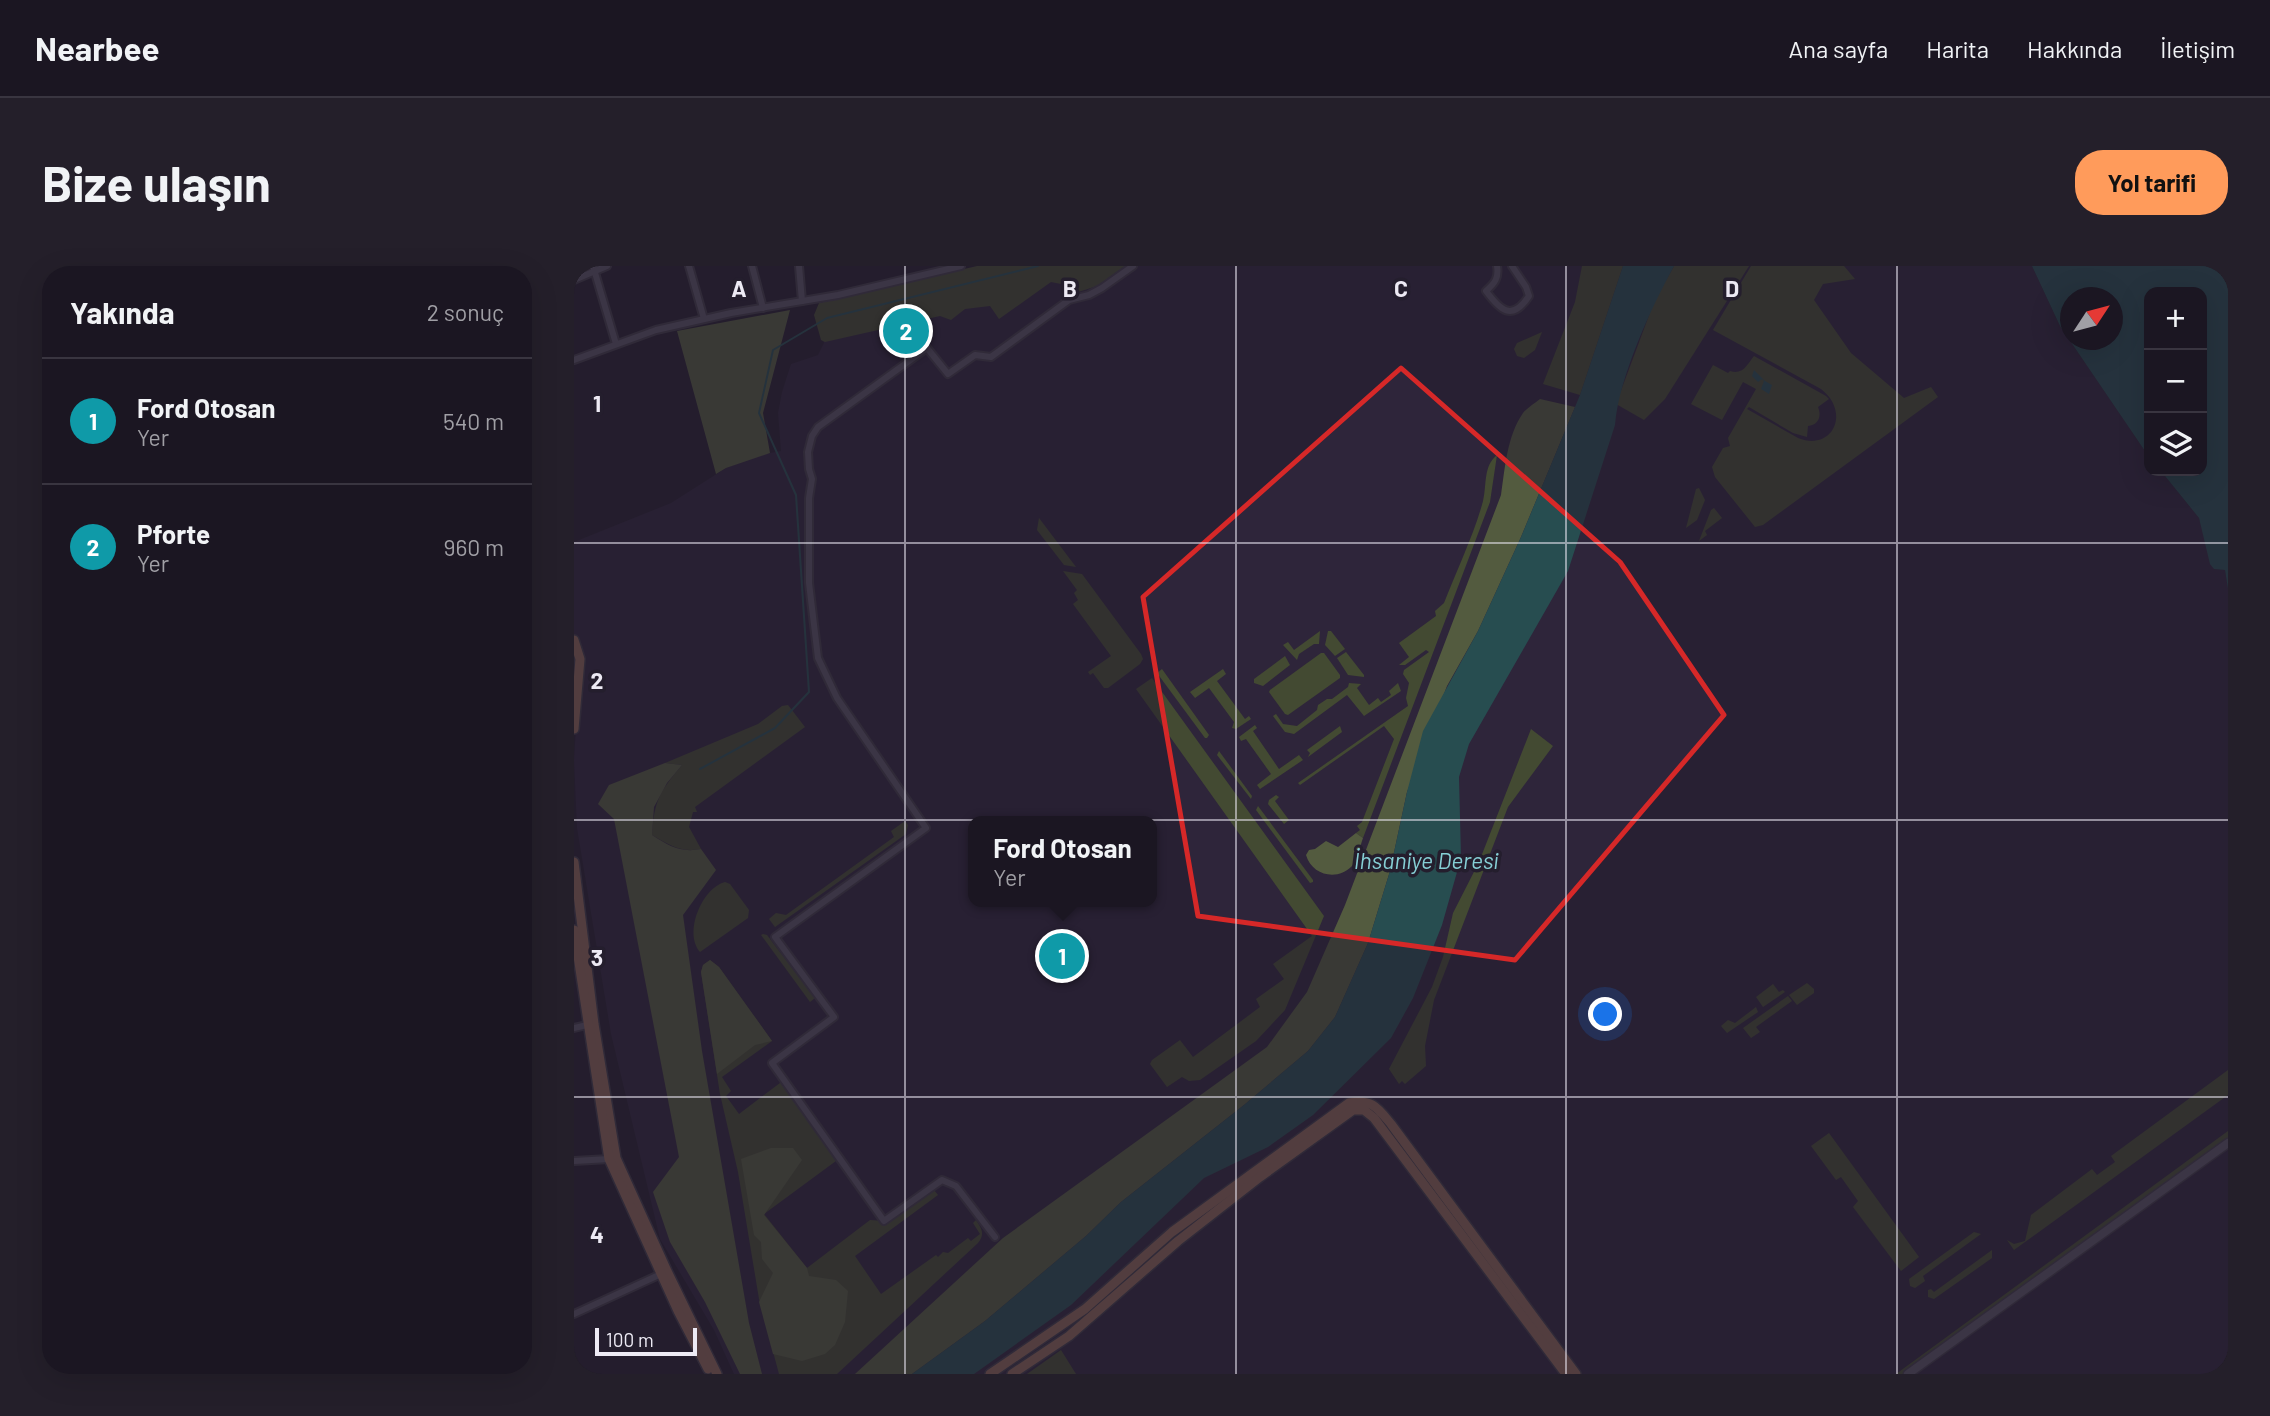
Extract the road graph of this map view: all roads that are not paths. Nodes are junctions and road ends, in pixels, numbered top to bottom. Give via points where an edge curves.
1 (607, 266) edge
2 (689, 266) edge
3 (752, 266) edge
4 (799, 266) edge
5 (961, 266) edge
6 (1133, 266) edge
7 (1497, 266) edge
8 (1512, 266) edge
9 (593, 269) edge
10 (574, 280) edge
11 (802, 301) junction
12 (763, 308) junction
13 (704, 319) junction
14 (617, 344) junction
15 (574, 360) edge
16 (574, 640) edge
17 (574, 729) edge
18 (574, 862) edge
19 (574, 930) edge
20 (587, 1025) junction
21 (574, 1028) edge
22 (2228, 1143) edge
23 (609, 1159) junction
24 (574, 1161) edge
25 (995, 1237) dead end
26 (661, 1274) junction
27 (574, 1314) edge
28 (711, 1374) edge
29 (717, 1374) edge
30 (990, 1374) edge
31 (1012, 1374) edge
32 (1566, 1374) edge
33 (1576, 1374) edge
34 (1908, 1374) edge

1 - 9 street
2 - 13 street
3 - 12 street
4 - 11 street
5 - 11 street
6 - 25 street via 1102,288 1069,300 991,357 975,355 948,374 927,348 818,427 808,452 812,479 809,583 818,658 837,698 926,828 775,937 834,1017 772,1063 884,1221 942,1180 956,1186
7 - 8 street via 1496,282 1486,291 1501,310 1511,312 1529,296
9 - 10 street
9 - 14 street
11 - 12 street
12 - 13 street
13 - 14 street
14 - 15 street
16 - 17 main road via 580,659
18 - 29 main road via 616,1158
19 - 20 main road
20 - 21 street
20 - 23 main road
22 - 34 street
23 - 24 street
23 - 26 main road
26 - 27 street
26 - 28 main road
30 - 33 main road via 1085,1309 1172,1232 1349,1103 1363,1100 1378,1108 1391,1124
31 - 32 main road via 1088,1321 1178,1241 1353,1110 1364,1110 1374,1118

